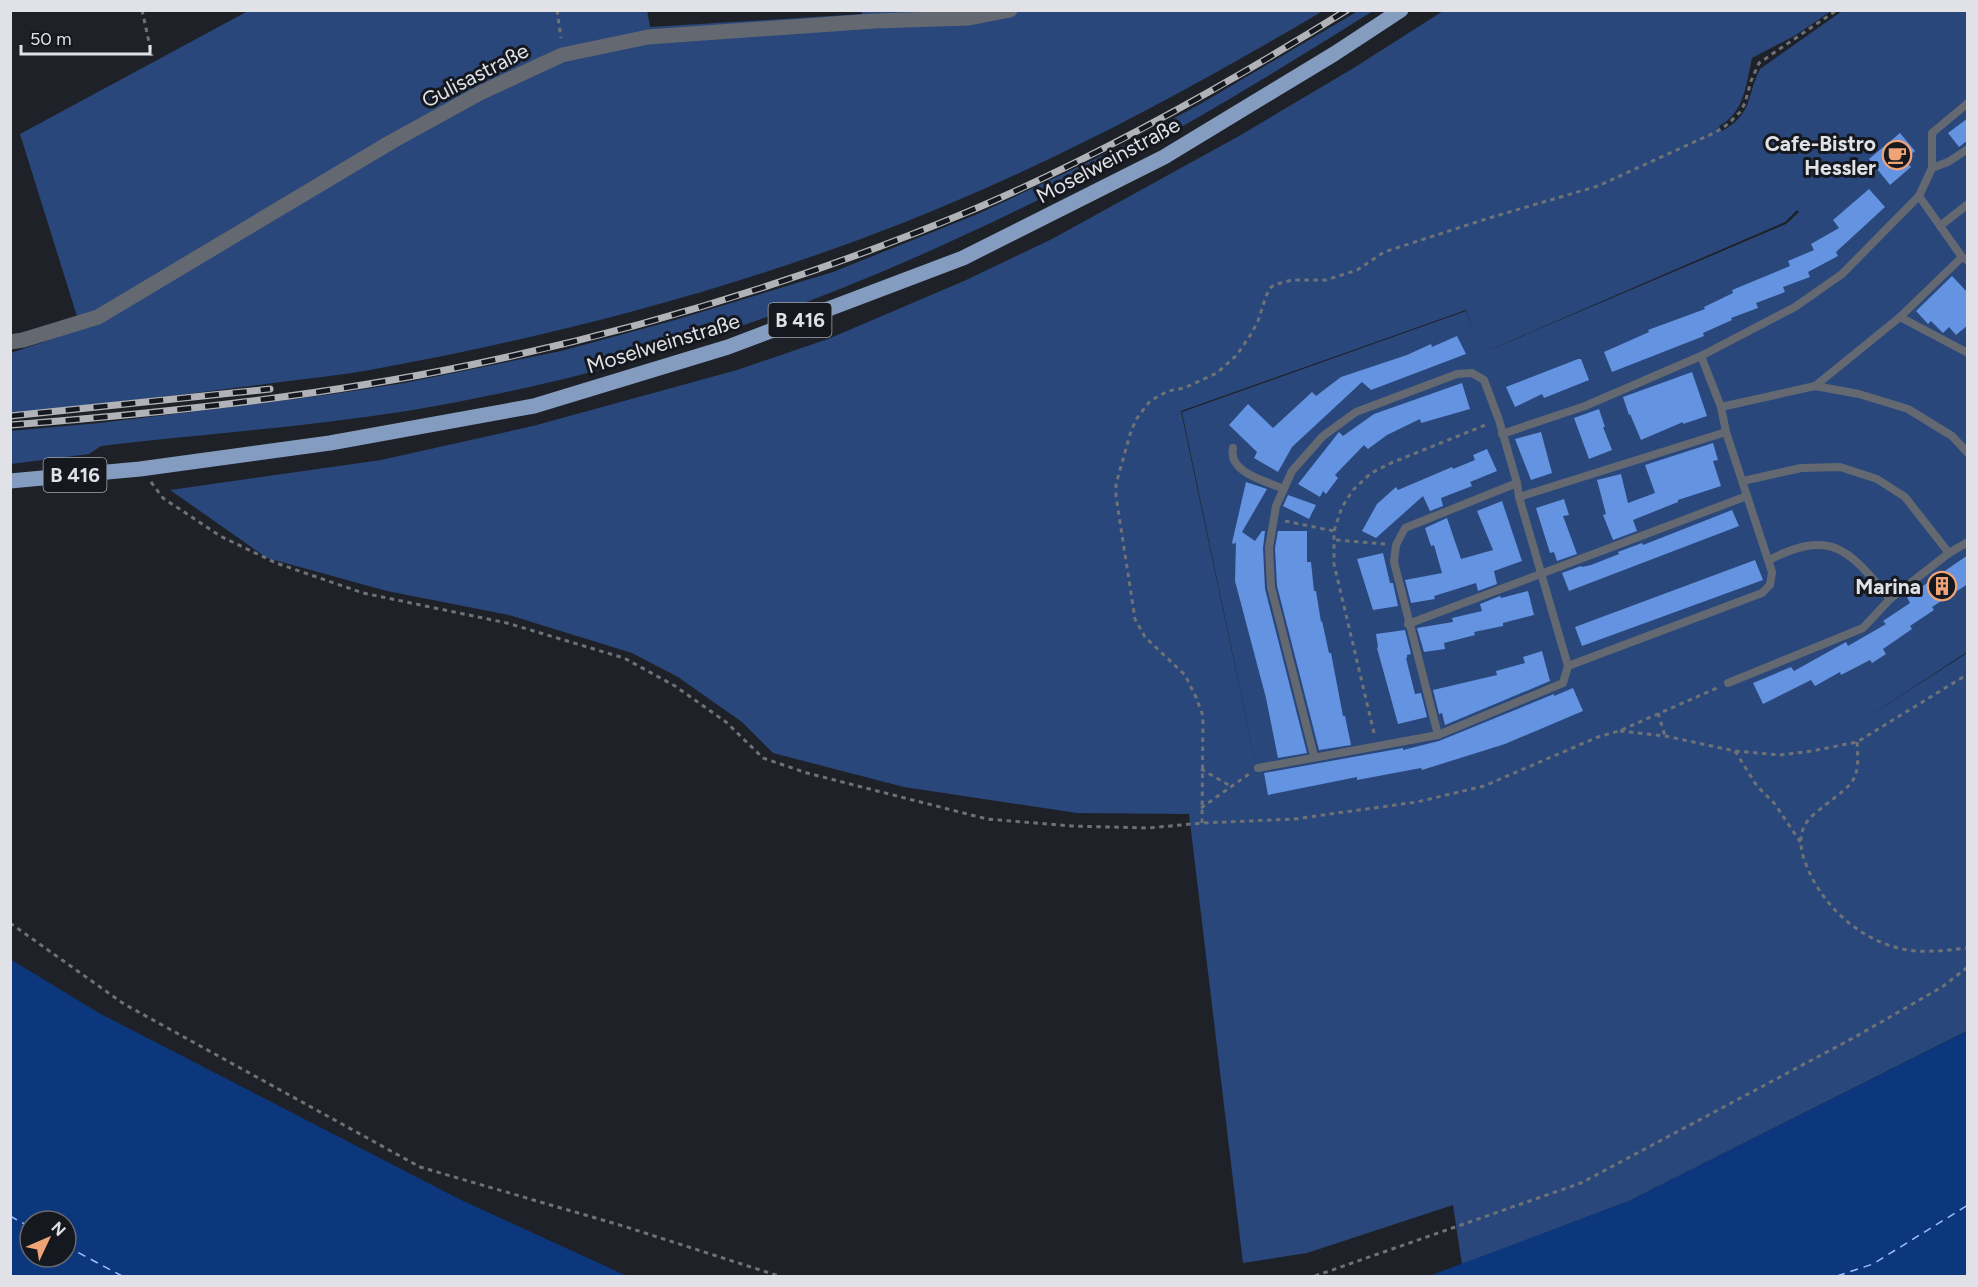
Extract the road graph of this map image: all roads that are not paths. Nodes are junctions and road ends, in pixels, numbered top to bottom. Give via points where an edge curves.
1 (1010, 10) edge
2 (1401, 10) edge
3 (1968, 103) edge
4 (1968, 148) edge
5 (1932, 168) junction
6 (1919, 196) junction
7 (1968, 204) edge
8 (1940, 226) junction
9 (1965, 259) edge
10 (1900, 317) junction
11 (10, 342) edge
12 (1968, 353) edge
13 (1701, 356) junction
14 (1815, 386) junction
15 (1721, 407) junction
16 (1726, 432) junction
17 (1502, 434) junction
18 (1233, 448) dead end
19 (1968, 453) edge
20 (10, 481) edge
21 (1743, 481) junction
22 (1517, 483) junction
23 (1284, 489) junction
24 (1747, 496) junction
25 (1519, 497) junction
26 (1968, 542) edge
27 (1949, 553) junction
28 (1768, 560) junction
29 (1542, 574) junction
30 (1890, 599) junction
31 (1408, 624) junction
32 (1568, 666) junction
33 (1728, 683) road end
34 (1438, 735) junction
35 (1314, 756) junction
36 (1258, 768) road end

1 - 11 street, Gulisastraße via 969,18 648,37 562,55 480,93 391,142 98,317
2 - 20 main road, Moselweinstraße / B 416 via 1164,157 963,258 728,347 534,406 330,443 140,470
3 - 5 lane via 1932,133
4 - 5 lane
5 - 6 lane
6 - 8 lane
6 - 13 lane via 1842,274 1795,307
7 - 8 lane
8 - 9 lane
9 - 10 lane
10 - 12 lane
10 - 14 lane
13 - 15 lane
13 - 17 lane via 1585,406
14 - 15 lane
14 - 19 lane via 1908,409 1952,436
15 - 16 lane
16 - 21 lane
16 - 25 lane
17 - 22 lane
17 - 23 lane via 1484,380 1472,373 1457,374 1356,412 1323,436 1292,471
18 - 23 lane via 1231,456 1241,470
21 - 24 lane
21 - 27 lane via 1801,468 1840,467 1877,479 1905,497
22 - 25 lane
22 - 31 lane via 1405,528 1396,545 1394,562
23 - 35 lane via 1276,506 1269,548 1271,587
24 - 28 lane
24 - 29 lane
25 - 29 lane
26 - 27 lane
27 - 30 lane
28 - 30 lane via 1814,544 1832,546 1864,568
28 - 32 lane via 1772,572 1770,585 1762,593
29 - 31 lane
29 - 32 lane
30 - 33 lane via 1863,628
31 - 34 lane
32 - 34 lane via 1563,683
34 - 35 lane
35 - 36 lane

